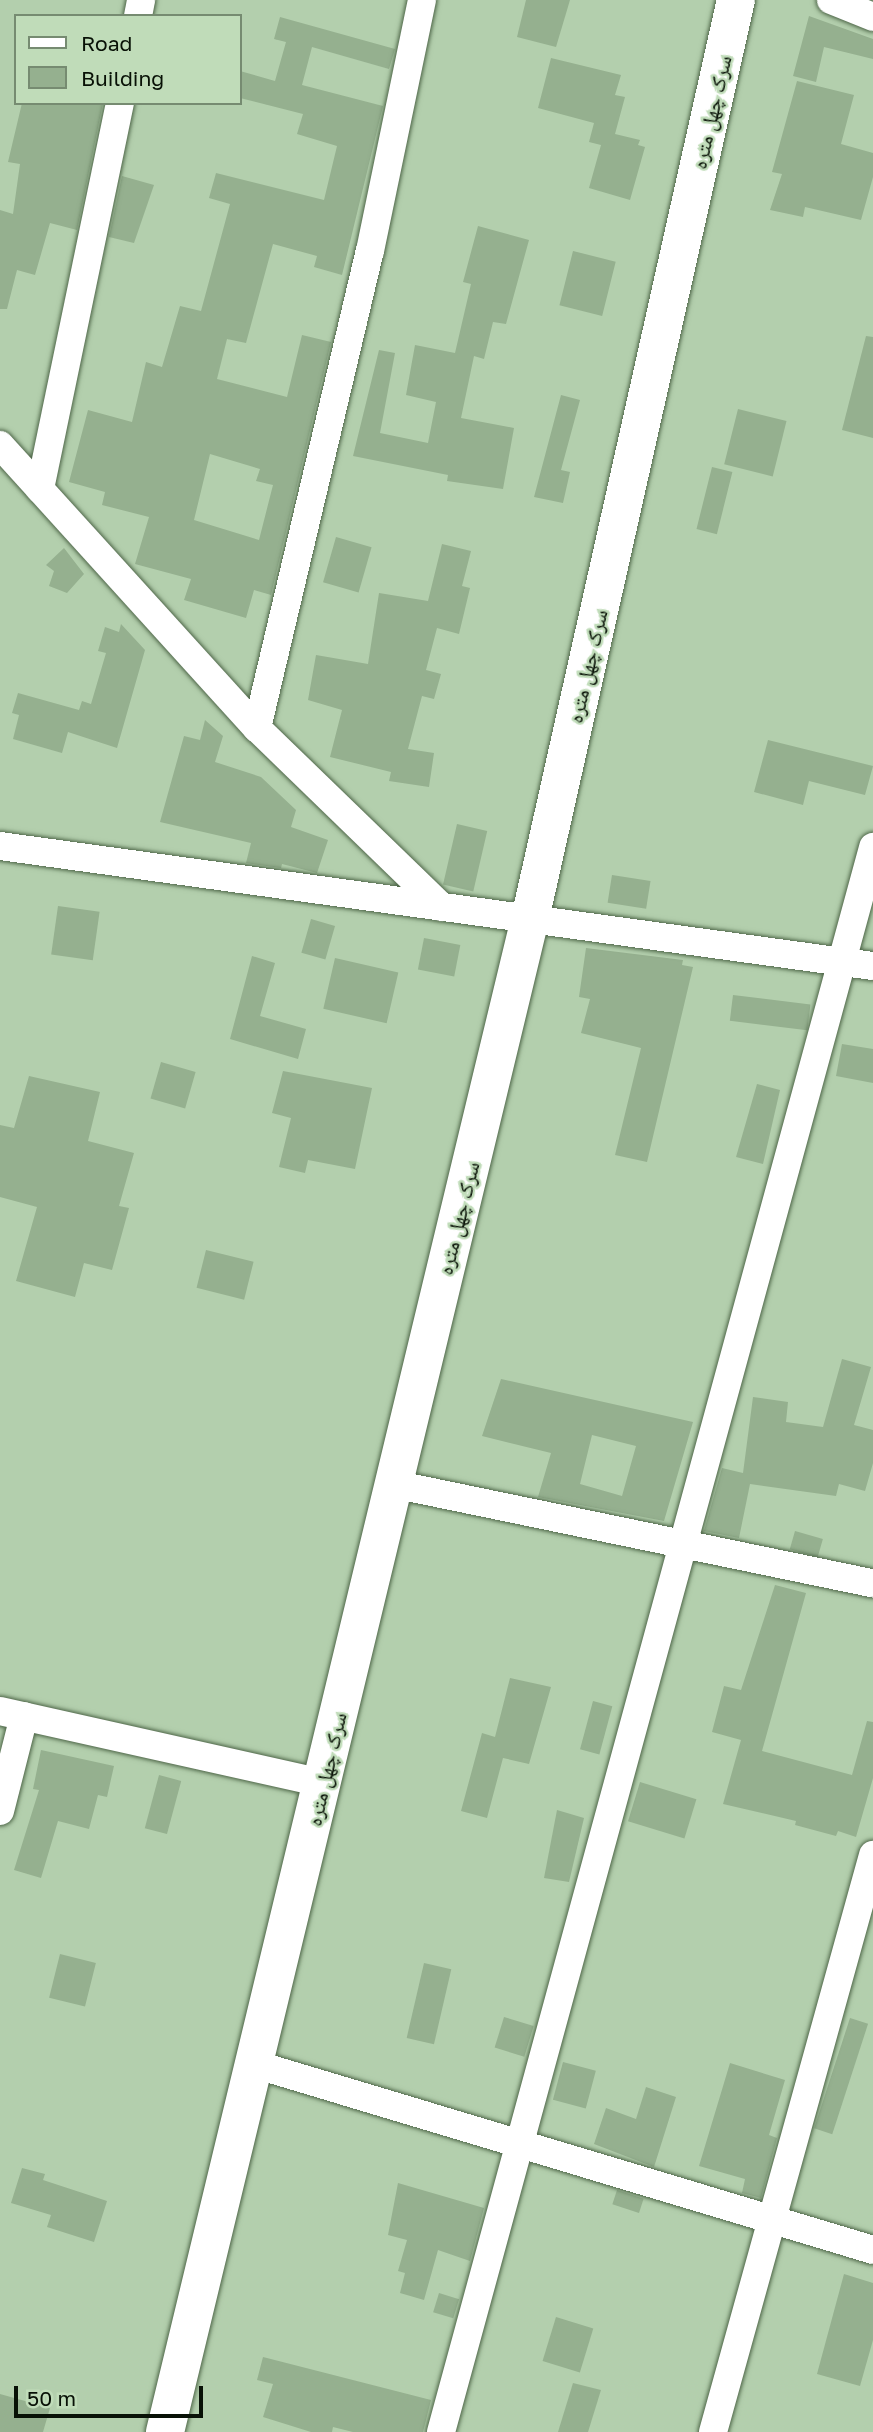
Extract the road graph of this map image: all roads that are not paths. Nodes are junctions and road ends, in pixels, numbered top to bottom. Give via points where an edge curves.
1 (422, 0) edge
2 (736, 0) edge
3 (831, 0) edge
4 (873, 17) edge
5 (120, 105) edge
6 (0, 445) edge
7 (40, 489) junction
8 (257, 728) junction
9 (0, 846) edge
10 (873, 847) edge
11 (442, 907) junction
12 (530, 919) junction
13 (844, 962) junction
14 (873, 966) edge
15 (393, 1484) junction
16 (682, 1544) junction
17 (873, 1583) edge
18 (12, 1714) edge
19 (323, 1783) junction
20 (0, 1811) edge
21 (873, 1855) edge
22 (254, 2064) junction
23 (517, 2141) junction
24 (772, 2219) junction
25 (873, 2250) edge
26 (165, 2432) edge
27 (441, 2432) edge
28 (713, 2432) edge

1 - 8 street via 370,251
2 - 12 street, سرک چهل متره
3 - 4 street
5 - 7 street
6 - 7 street
7 - 8 street
8 - 11 street
9 - 11 street
10 - 13 street
11 - 12 street
12 - 13 street
12 - 15 street, سرک چهل متره
13 - 14 street
13 - 16 street
15 - 16 street
15 - 19 street, سرک چهل متره
16 - 17 street
16 - 23 street
18 - 19 street
18 - 20 street
19 - 22 street, سرک چهل متره
21 - 24 street
22 - 23 street
22 - 26 street, سرک چهل متره
23 - 24 street
23 - 27 street
24 - 25 street
24 - 28 street

